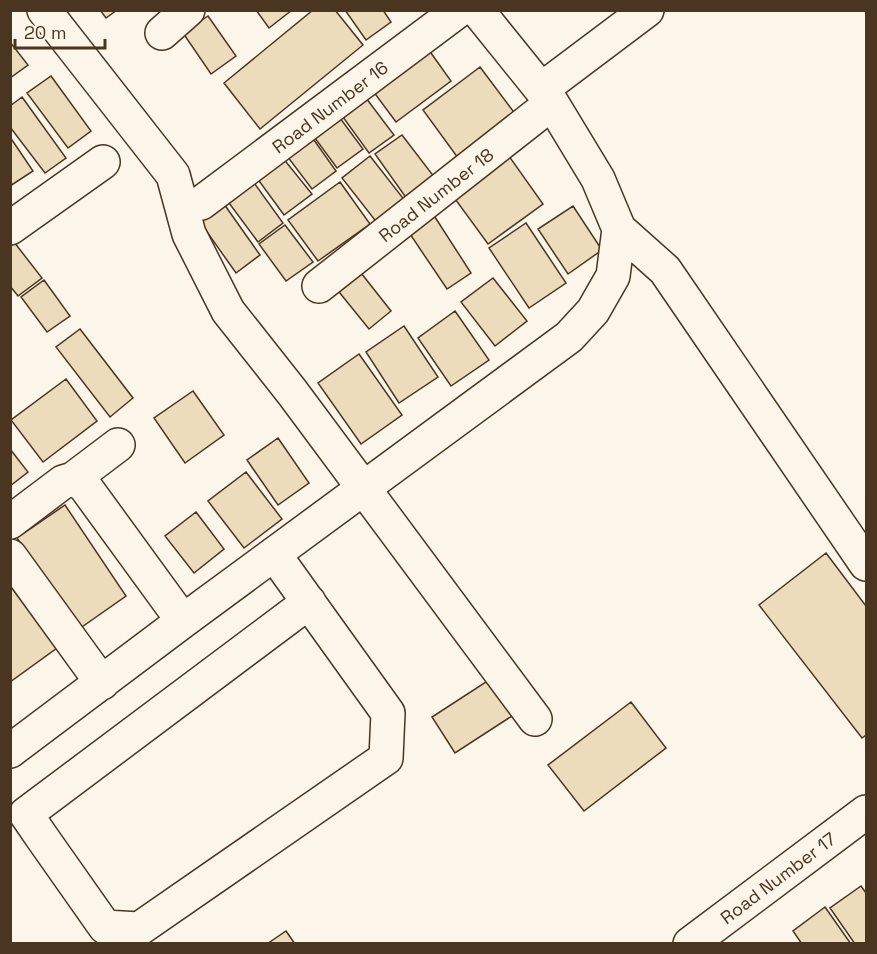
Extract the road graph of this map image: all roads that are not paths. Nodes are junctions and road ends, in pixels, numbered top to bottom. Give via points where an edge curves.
1 (44, 10) edge
2 (188, 10) edge
3 (459, 10) edge
4 (477, 10) edge
5 (647, 10) edge
6 (162, 33) dead end
7 (547, 96) junction
8 (103, 162) dead end
9 (201, 203) dead end
10 (10, 228) edge
11 (618, 229) junction
12 (319, 286) dead end
13 (118, 445) dead end
14 (73, 479) junction
15 (364, 488) junction
16 (10, 522) edge
17 (274, 554) junction
18 (10, 555) edge
19 (867, 564) edge
20 (309, 602) junction
21 (183, 621) junction
22 (102, 682) junction
23 (535, 719) dead end
24 (10, 751) edge
25 (18, 809) edge
26 (867, 812) edge
27 (691, 943) edge

1 - 15 street via 173,175 189,234 228,311
2 - 6 street
3 - 9 street, Road Number 16 via 347,100
4 - 7 street
5 - 7 street, Road Number 18
7 - 11 street via 598,179
7 - 12 street, Road Number 18
8 - 10 street
11 - 15 street via 613,276 593,311 569,337
11 - 19 street via 665,270
13 - 14 street
14 - 16 street via 63,482
14 - 21 street via 84,484
15 - 17 street
15 - 23 street
17 - 20 street
17 - 21 street
18 - 22 street
20 - 25 street
20 - 25 street via 388,713 386,758 139,929 105,927
21 - 22 street
22 - 24 street
26 - 27 street, Road Number 17

